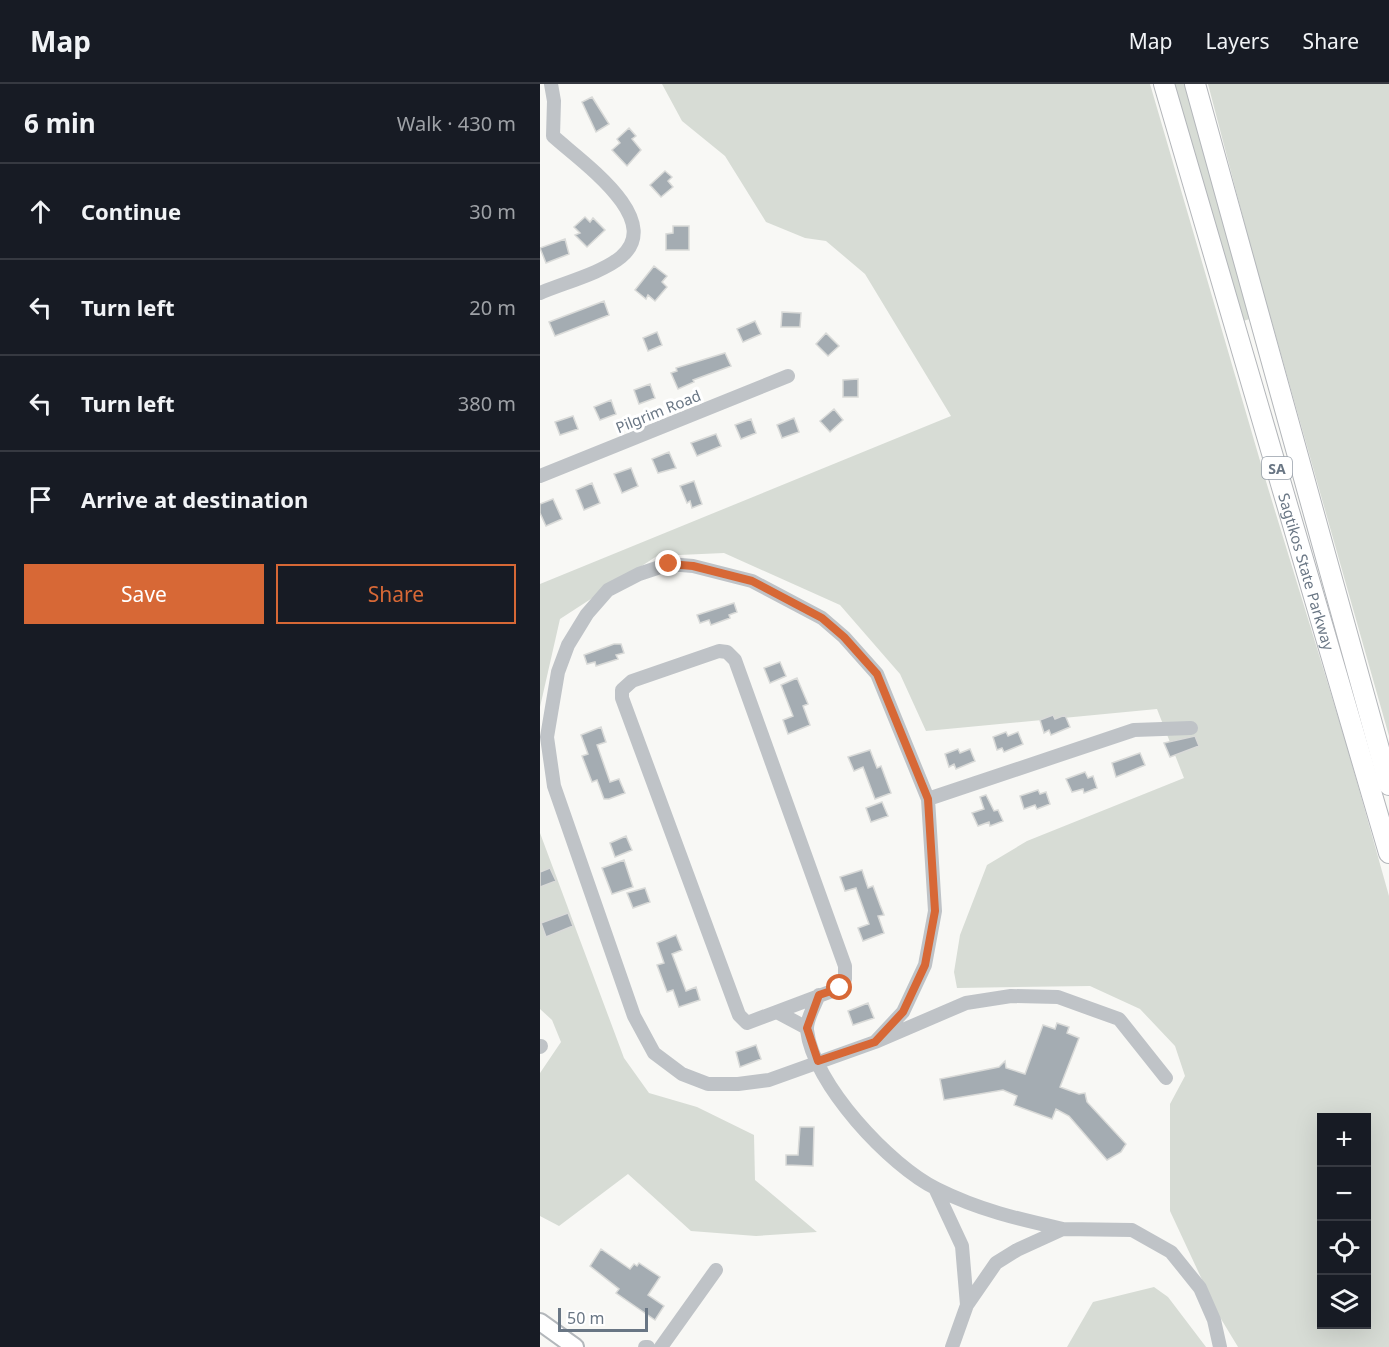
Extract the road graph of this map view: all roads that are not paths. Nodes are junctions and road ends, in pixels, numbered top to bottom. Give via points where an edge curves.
1 (551, 84) edge
2 (1164, 84) edge
3 (1195, 84) edge
4 (547, 139) edge
5 (540, 292) edge
6 (788, 376) dead end
7 (540, 476) edge
8 (1191, 728) dead end
9 (1389, 785) edge
10 (928, 799) junction
11 (1389, 853) edge
12 (819, 995) junction
13 (777, 1012) junction
14 (807, 1028) junction
15 (875, 1042) junction
16 (818, 1061) junction
17 (1167, 1078) dead end
18 (935, 1188) junction
19 (1064, 1229) junction
20 (716, 1270) dead end
21 (968, 1305) junction
22 (540, 1322) edge
23 (575, 1347) edge
24 (661, 1347) edge
25 (952, 1347) edge
26 (1220, 1347) edge

1 - 4 street via 554,101
2 - 11 highway, Sagtikos State Parkway / SA
3 - 9 highway, Sagtikos State Parkway / SA
4 - 5 street via 620,198 630,212 633,228 631,244 621,258
6 - 7 street, Pilgrim Road
8 - 10 street via 1134,730
10 - 15 street via 935,911 925,965 903,1012
10 - 16 street via 877,674 822,618 752,581 669,564 639,574 608,590 568,645 558,672 547,737 554,786 634,1016 654,1053 682,1074 708,1084 769,1080
12 - 13 street
12 - 13 street via 840,988 845,966 735,660 727,652 719,651 632,681 622,690 625,710 739,1015 747,1023
12 - 14 street
13 - 14 street
14 - 16 street
15 - 16 street
15 - 17 street via 966,1003 1011,996 1058,997 1119,1018
16 - 18 street via 843,1104 883,1150
18 - 19 street via 990,1213
18 - 21 street via 962,1246
19 - 21 street via 996,1263
19 - 26 street via 1132,1230 1171,1252 1200,1288
20 - 24 street
21 - 25 street
22 - 23 main road

